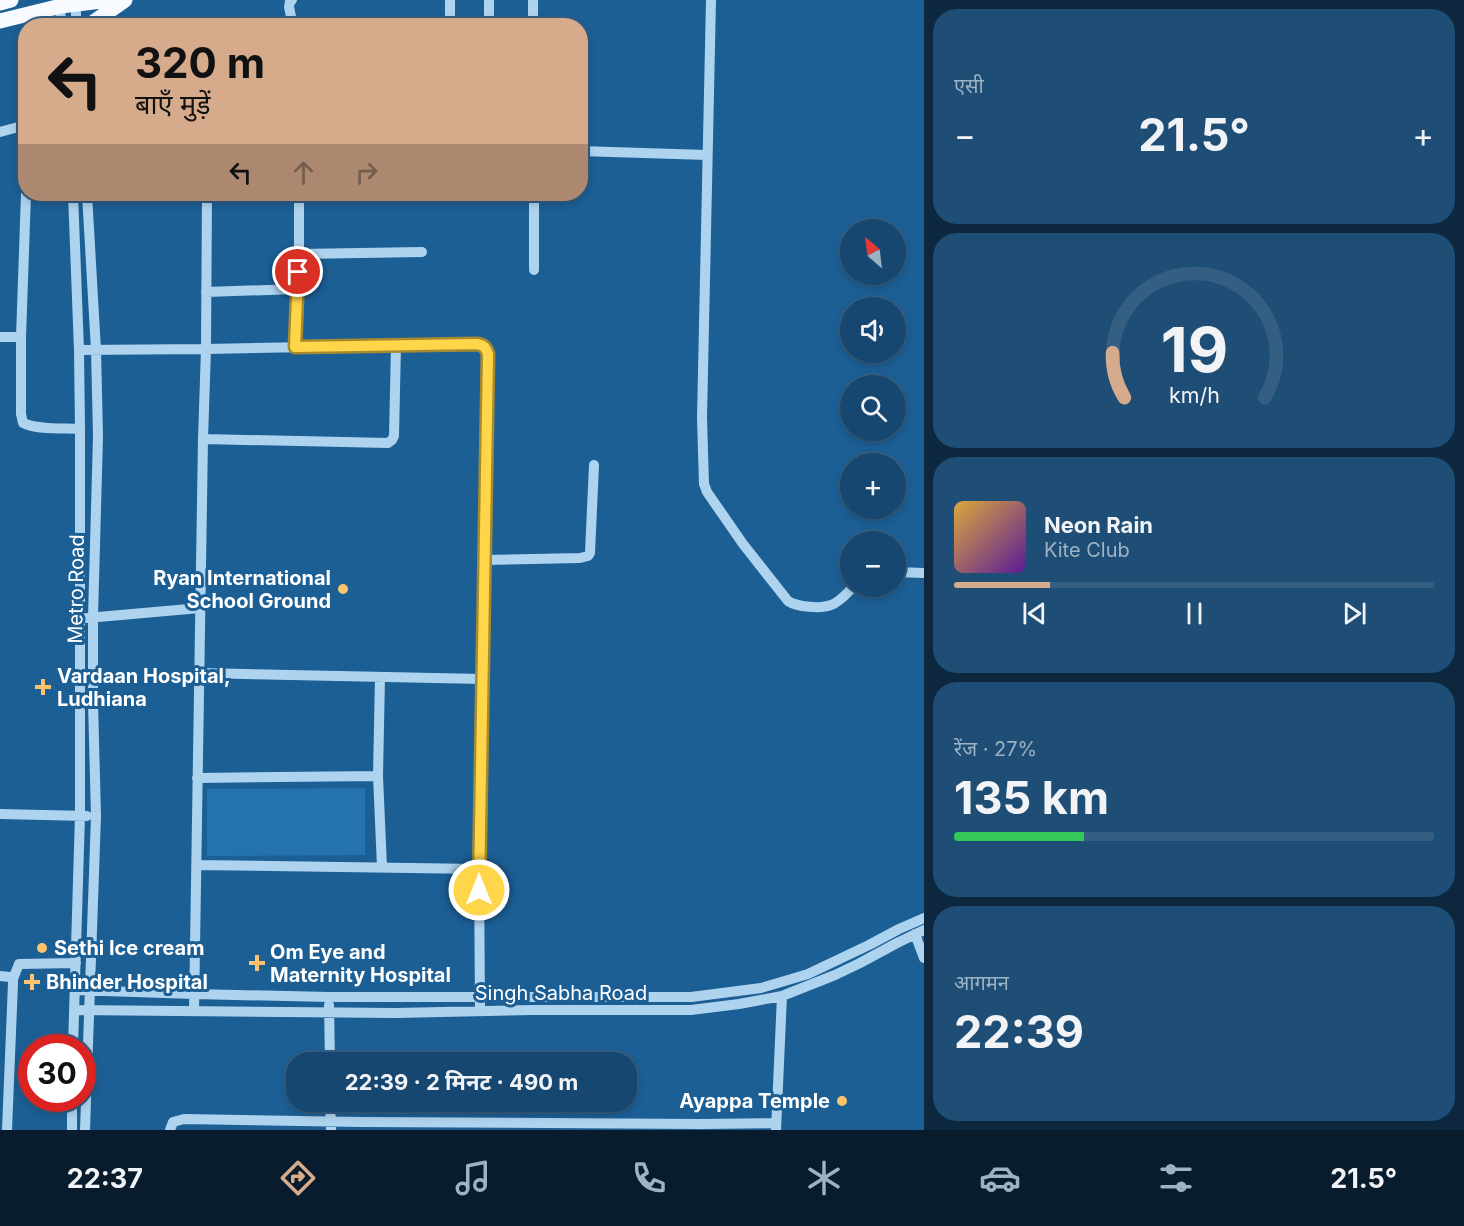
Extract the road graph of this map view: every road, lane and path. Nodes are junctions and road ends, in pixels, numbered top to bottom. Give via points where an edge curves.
1 (11, 0) edge
2 (110, 0) edge
3 (124, 0) edge
4 (292, 0) edge
5 (450, 0) edge
6 (489, 0) edge
7 (533, 0) edge
8 (711, 0) edge
9 (68, 2) edge
10 (0, 3) edge
11 (27, 15) junction
12 (33, 18) edge
13 (63, 18) edge
14 (73, 18) edge
15 (99, 18) edge
16 (291, 18) edge
17 (450, 18) edge
18 (489, 18) edge
19 (533, 18) edge
20 (0, 21) edge
21 (18, 127) edge
22 (0, 132) edge
23 (588, 152) edge
24 (707, 155) junction
25 (26, 201) edge
26 (73, 201) edge
27 (87, 201) edge
28 (207, 201) edge
29 (299, 201) edge
30 (534, 201) edge
31 (422, 252) dead end
32 (298, 254) junction
33 (534, 270) dead end
34 (298, 289) junction
35 (207, 292) junction
36 (21, 337) junction
37 (0, 338) edge
38 (396, 345) junction
39 (295, 347) junction
40 (206, 349) junction
41 (79, 350) junction
42 (96, 350) junction
43 (80, 429) junction
44 (203, 439) junction
45 (594, 465) dead end
46 (484, 560) junction
47 (906, 572) edge
48 (924, 573) edge
49 (842, 597) edge
50 (201, 608) junction
51 (93, 617) junction
52 (79, 618) junction
53 (200, 673) junction
54 (380, 677) junction
55 (482, 679) junction
56 (378, 776) junction
57 (197, 778) junction
58 (0, 814) edge
59 (80, 815) junction
60 (96, 816) junction
61 (196, 865) junction
62 (382, 867) junction
63 (479, 869) junction
64 (924, 918) edge
65 (920, 932) edge
66 (924, 958) edge
67 (76, 963) junction
68 (0, 976) edge
69 (13, 980) junction
70 (75, 990) junction
71 (89, 991) junction
72 (194, 994) junction
73 (782, 996) junction
74 (329, 997) junction
75 (480, 997) junction
76 (74, 1010) junction
77 (89, 1011) junction
78 (194, 1011) junction
79 (480, 1011) junction
80 (329, 1012) junction
81 (73, 1034) edge
82 (5, 1051) edge
83 (330, 1052) edge
84 (72, 1112) edge
85 (242, 1124) edge
86 (331, 1126) edge
87 (490, 1126) edge
88 (776, 1126) edge
89 (558, 1127) edge
90 (628, 1127) edge
91 (701, 1127) edge
92 (7, 1130) edge
93 (72, 1130) edge
94 (85, 1130) edge
95 (170, 1130) edge

1 - 10 main road
2 - 9 main road
3 - 15 main road
4 - 16 street
5 - 17 street
6 - 18 street
7 - 19 street
8 - 24 street
9 - 11 main road
9 - 13 street
9 - 14 street
11 - 12 main road
11 - 20 main road
21 - 22 street
23 - 24 street
24 - 49 street via 704,484 743,544 788,601 798,606 829,606
25 - 36 street
26 - 41 street, Metro Road
27 - 42 street, Metro Road
28 - 35 street
29 - 32 street
30 - 33 street
31 - 32 street
32 - 34 street
34 - 35 street
34 - 39 street
35 - 40 street
36 - 37 street
36 - 43 street via 23,423
38 - 39 street
38 - 44 street via 394,436 388,443
38 - 46 street via 477,344 488,354
39 - 40 street
40 - 42 street
40 - 44 street
41 - 42 street
41 - 43 street, Metro Road
42 - 51 street, Metro Road
43 - 52 street, Metro Road
44 - 50 street
45 - 46 street via 588,556
46 - 55 street
47 - 48 street
50 - 51 street
50 - 53 street
51 - 52 street
51 - 60 street, Metro Road
52 - 59 street, Metro Road
53 - 54 street
53 - 57 street
54 - 55 street
54 - 56 street
55 - 63 street
56 - 57 street
56 - 62 street
57 - 61 street
58 - 59 street
59 - 60 street
59 - 67 street, Metro Road
60 - 71 street, Metro Road
61 - 62 street
61 - 72 street
62 - 63 street
63 - 75 street
64 - 75 street, Singh Sabha Road via 808,974 761,988 691,997
65 - 66 street
65 - 73 street, Singh Sabha Road
67 - 69 street via 19,964
67 - 70 street, Metro Road
68 - 69 street
69 - 82 street
70 - 71 street, Singh Sabha Road
70 - 76 street, Metro Road
71 - 72 street, Singh Sabha Road
71 - 77 street, Metro Road
72 - 74 street, Singh Sabha Road
72 - 78 street
73 - 79 street, Singh Sabha Road via 691,1010
73 - 88 street
74 - 75 street, Singh Sabha Road
74 - 80 street
75 - 79 street
76 - 77 street, Singh Sabha Road
76 - 81 street, Metro Road
77 - 78 street, Singh Sabha Road
77 - 94 street, Metro Road
78 - 80 street, Singh Sabha Road
79 - 80 street, Singh Sabha Road
80 - 83 street
82 - 92 street
84 - 93 street
85 - 86 street
85 - 95 street via 184,1119 173,1122
86 - 87 street
87 - 89 street
88 - 91 street
89 - 90 street
90 - 91 street

